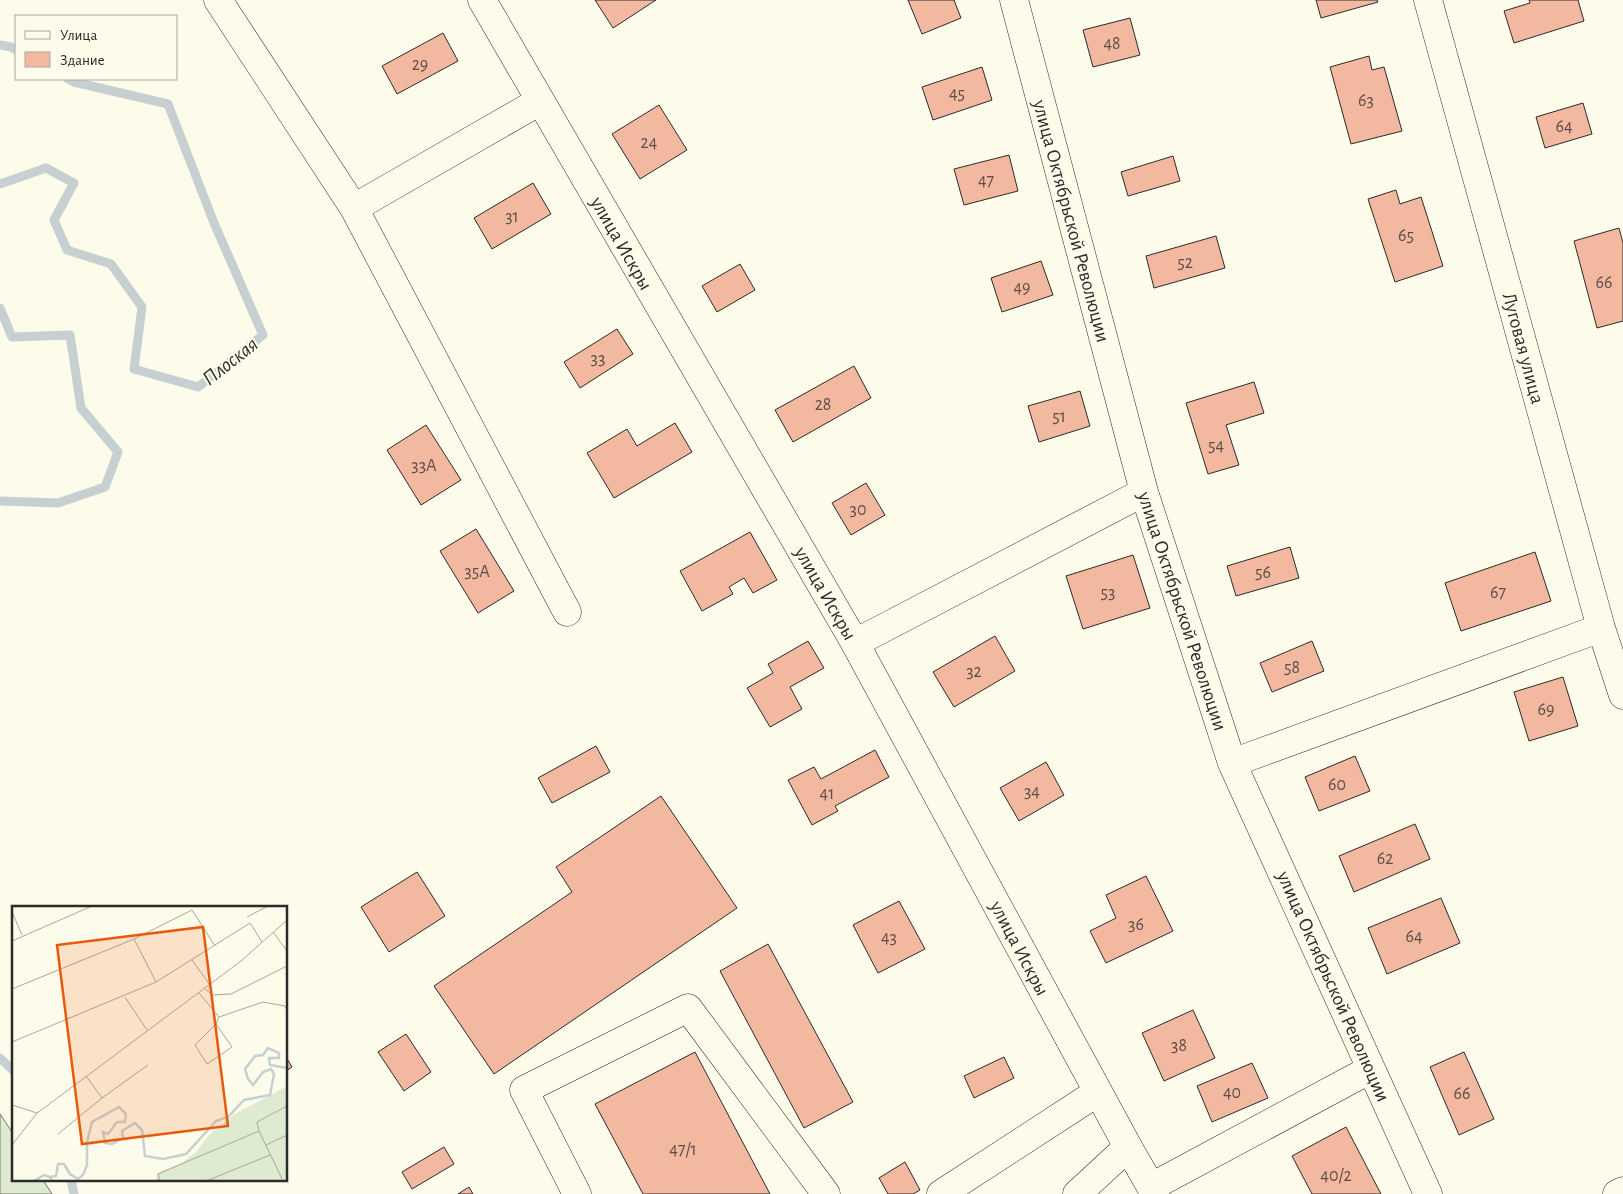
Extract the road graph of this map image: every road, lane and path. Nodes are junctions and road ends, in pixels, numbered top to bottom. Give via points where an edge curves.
1 (218, 0) edge
2 (482, 0) edge
3 (1014, 0) edge
4 (1428, 0) edge
5 (540, 102) junction
6 (354, 208) junction
7 (1144, 492) junction
8 (567, 612) dead end
9 (1602, 628) junction
10 (855, 643) junction
11 (1623, 695) edge
12 (1232, 763) junction
13 (1371, 1069) junction
14 (1098, 1092) junction
15 (1128, 1147) junction
16 (1153, 1191) edge
17 (1623, 1191) edge
18 (577, 1194) edge
19 (826, 1194) edge
20 (941, 1194) edge
21 (1077, 1194) edge
22 (1428, 1194) edge
23 (1617, 1194) edge

1 - 6 street
2 - 5 street, улица Искры
3 - 7 street, улица Октябрьской Революции
4 - 9 street, Луговая улица
5 - 6 street
5 - 10 street, улица Искры
6 - 8 street
7 - 10 street
7 - 12 street, улица Октябрьской Революции
9 - 11 street, Луговая улица
9 - 12 street
10 - 14 street, улица Искры
12 - 13 street, улица Октябрьской Революции
13 - 16 street
13 - 22 street, улица Октябрьской Революции
14 - 15 street, улица Искры
14 - 20 street
15 - 16 street, улица Искры
15 - 21 street
17 - 23 street
18 - 19 street via 524,1090 688,1008

